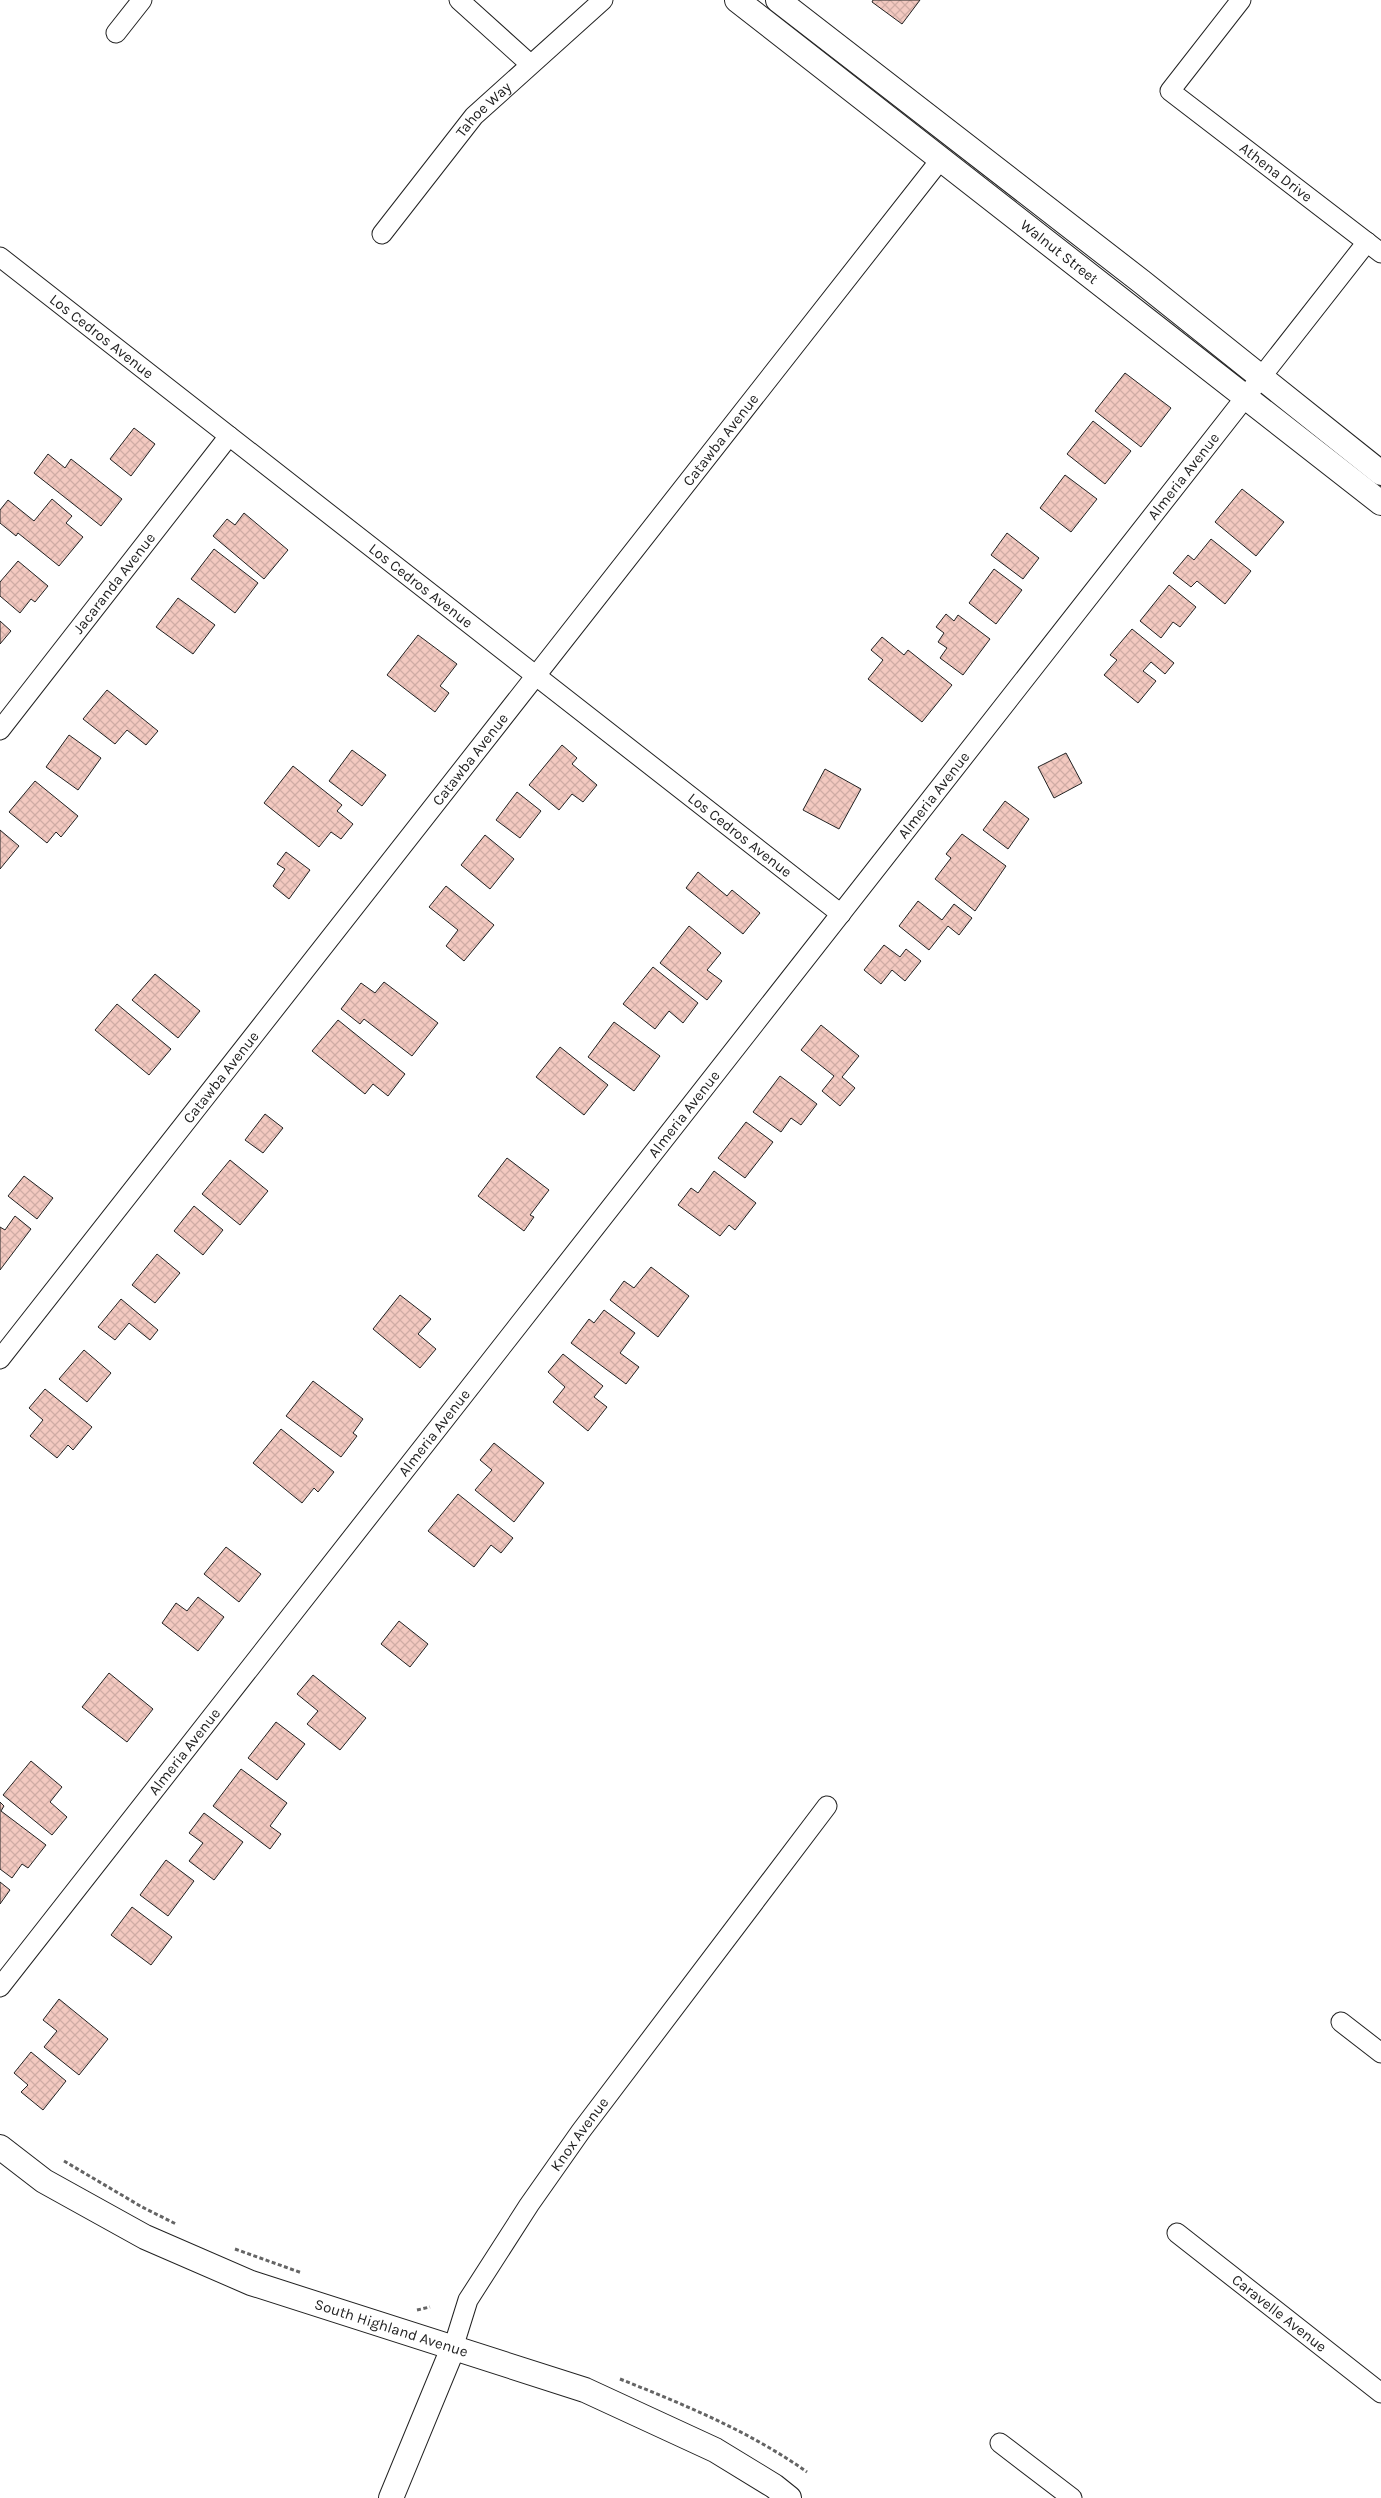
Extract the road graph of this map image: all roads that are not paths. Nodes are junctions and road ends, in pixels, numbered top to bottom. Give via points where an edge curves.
1 (142, 0) edge
2 (459, 0) edge
3 (603, 0) edge
4 (737, 0) edge
5 (778, 0) edge
6 (1241, 0) edge
7 (116, 33) dead end
8 (530, 64) junction
9 (941, 159) junction
10 (382, 234) dead end
11 (1374, 247) edge
12 (0, 257) edge
13 (1260, 378) junction
14 (1245, 398) junction
15 (229, 436) junction
16 (1381, 473) edge
17 (1381, 503) edge
18 (536, 676) junction
19 (0, 730) edge
20 (841, 914) junction
21 (0, 1359) edge
22 (828, 1806) dead end
23 (0, 1987) edge
24 (1341, 2022) dead end
25 (1381, 2053) edge
26 (0, 2147) edge
27 (1177, 2233) dead end
28 (453, 2348) junction
29 (1381, 2393) edge
30 (1000, 2443) dead end
31 (390, 2498) edge
32 (789, 2498) edge
33 (1072, 2498) edge

1 - 7 street
2 - 8 street
3 - 8 street, Tahoe Way
4 - 9 street, Walnut Street
5 - 13 street, Walnut Street via 1142,282
6 - 11 street, Athena Drive via 1170,91
8 - 10 street, Tahoe Way via 474,116
9 - 14 street, Walnut Street
9 - 18 street, Catawba Avenue
11 - 13 street, Almeria Avenue
12 - 15 street, Los Cedros Avenue
13 - 14 street, Almeria Avenue
13 - 16 street, Walnut Street
14 - 17 street, Walnut Street
14 - 20 street, Almeria Avenue
15 - 18 street, Los Cedros Avenue
15 - 19 street, Jacaranda Avenue
18 - 20 street, Los Cedros Avenue
18 - 21 street, Catawba Avenue
20 - 23 street, Almeria Avenue
22 - 28 street, Knox Avenue via 587,2123 529,2205 468,2300
24 - 25 street
26 - 28 street, South Highland Avenue via 44,2181 145,2237 251,2283
27 - 29 street, Caravelle Avenue
28 - 31 street, Knox Avenue
28 - 32 street, South Highland Avenue via 585,2390 653,2420 715,2450
30 - 33 street

